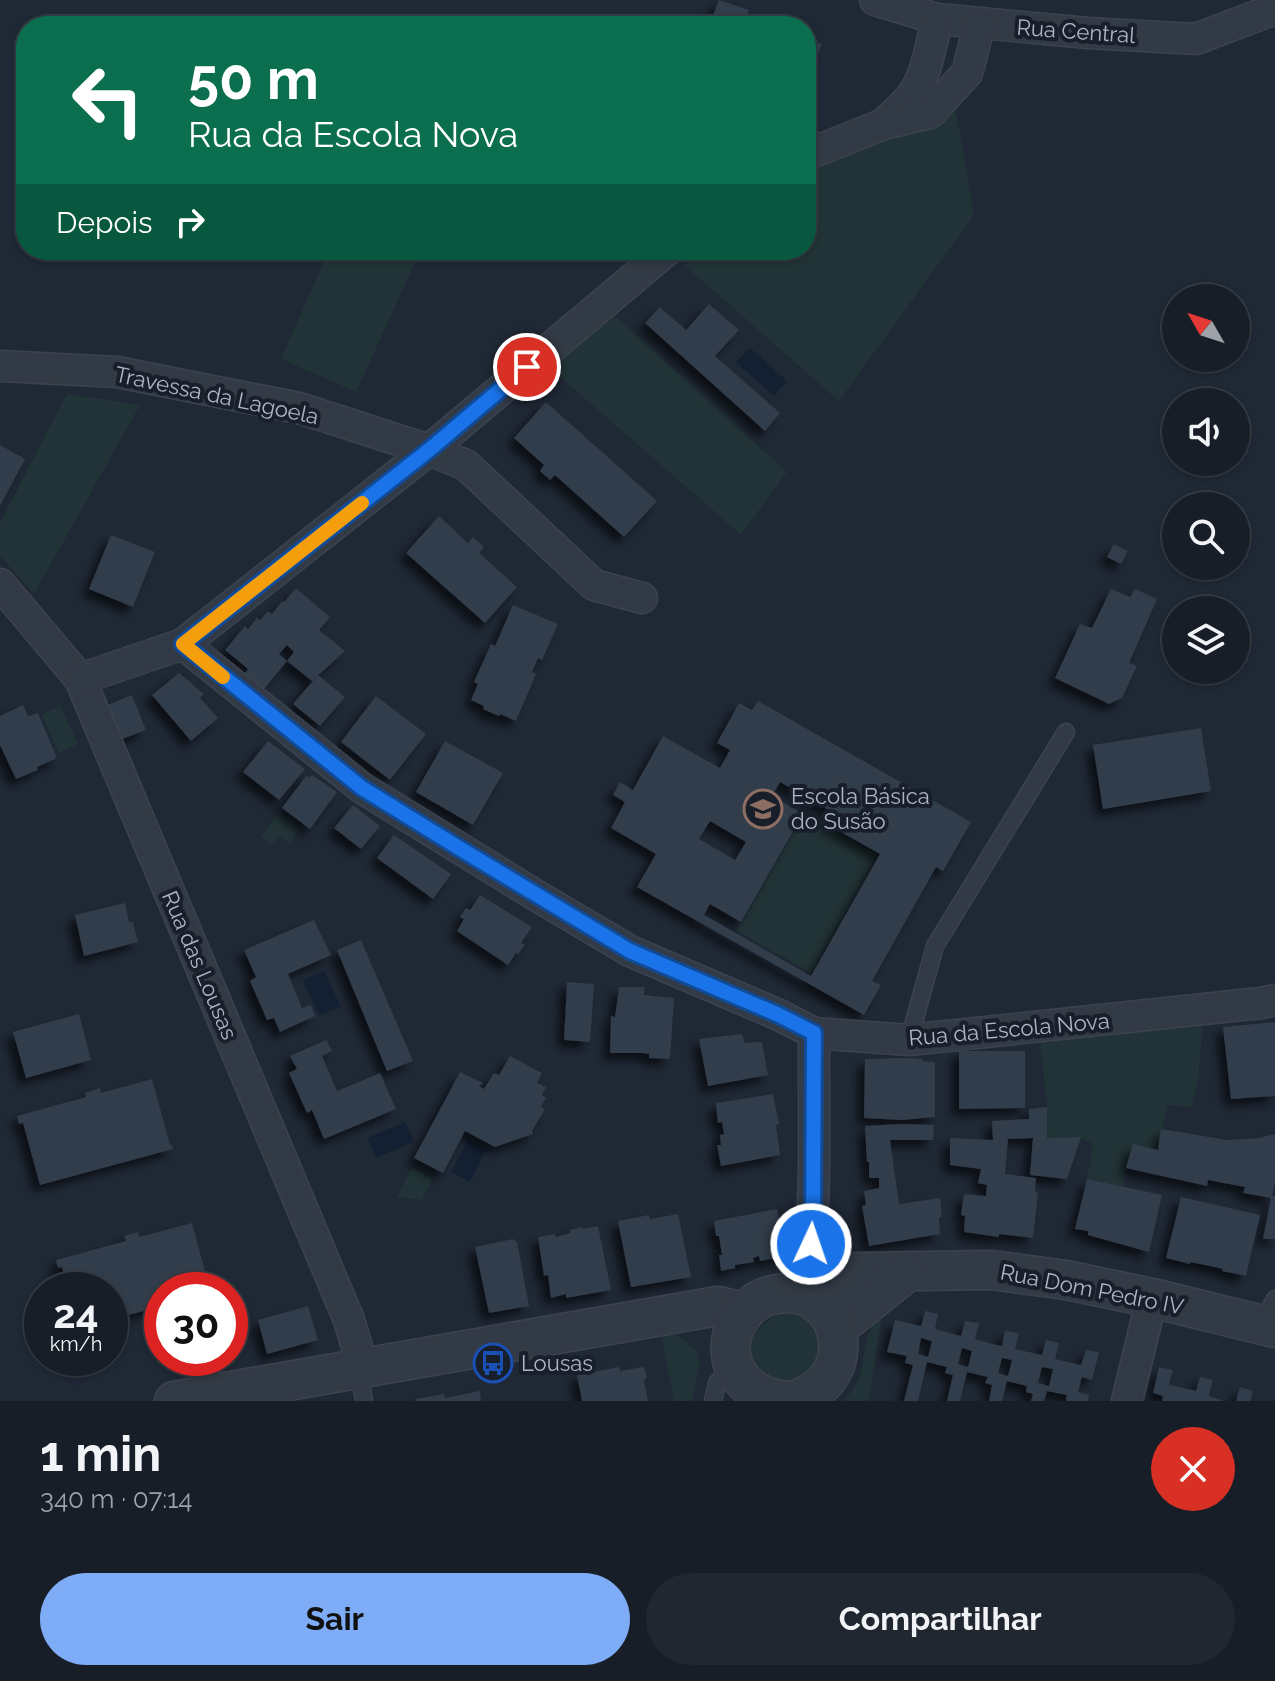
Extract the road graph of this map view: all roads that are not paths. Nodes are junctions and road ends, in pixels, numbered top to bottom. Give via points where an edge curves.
1 (875, 0) edge
2 (1275, 9) edge
3 (937, 19) junction
4 (980, 23) junction
5 (884, 124) junction
6 (816, 151) edge
7 (655, 260) edge
8 (0, 366) edge
9 (429, 450) junction
10 (0, 584) edge
11 (642, 598) dead end
12 (183, 644) junction
13 (80, 679) junction
14 (1066, 732) dead end
15 (1275, 1000) edge
16 (814, 1033) junction
17 (909, 1040) junction
18 (1152, 1298) junction
19 (743, 1312) junction
20 (669, 1314) junction
21 (823, 1318) junction
22 (1270, 1318) edge
23 (732, 1359) junction
24 (361, 1385) edge
25 (770, 1399) edge
26 (174, 1401) edge
27 (713, 1401) edge
28 (1127, 1401) edge

1 - 3 street, Rua Central
2 - 4 street, Rua Central via 1196,39
3 - 4 street, Rua Central
3 - 5 street via 919,81
4 - 5 street via 967,73 950,93 930,113
5 - 6 street
7 - 9 street
8 - 9 street, Travessa da Lagoela via 117,372 299,408
9 - 11 street, Travessa da Lagoela via 466,465 594,585
9 - 12 street
10 - 13 street, Rua das Lousas
12 - 13 street
12 - 16 street, Rua da Escola Nova via 362,788 506,877 630,951
13 - 24 street, Rua das Lousas via 349,1320
14 - 17 lane via 935,946
15 - 17 street, Rua da Escola Nova
16 - 17 street, Rua da Escola Nova
16 - 21 street via 808,1268
18 - 21 street, Rua Dom Pedro IV via 992,1270 856,1272
18 - 22 street, Rua Dom Pedro IV
18 - 28 street
19 - 20 street via 718,1306
19 - 21 street via 773,1294 791,1293
19 - 23 street via 731,1340
20 - 23 street
20 - 24 street
21 - 25 street via 837,1362 830,1377 805,1398
23 - 25 street via 746,1385
23 - 27 lane
24 - 26 street

